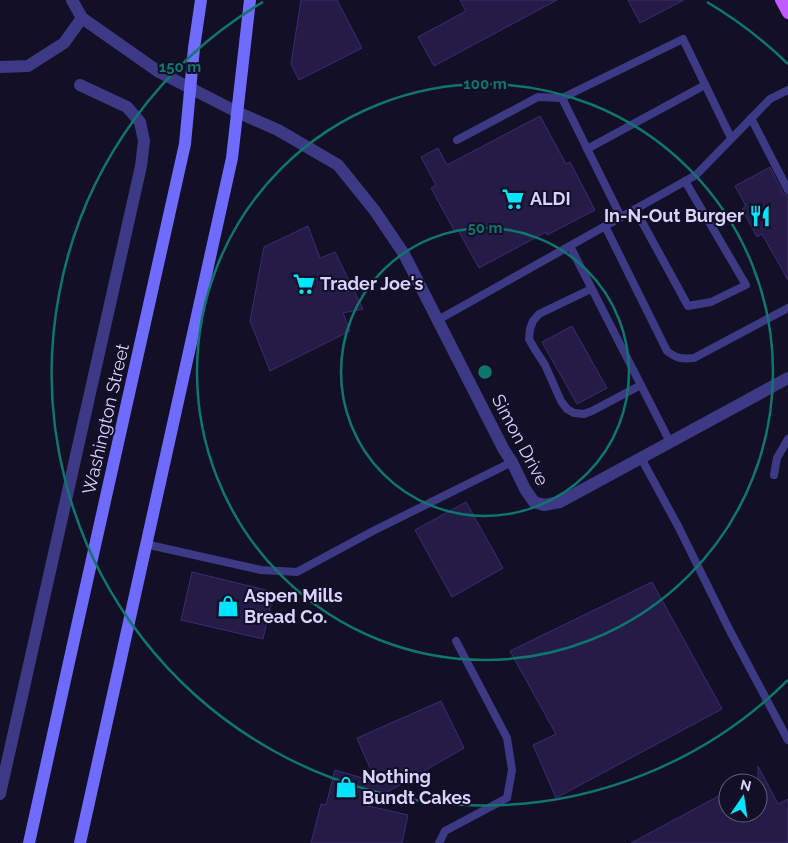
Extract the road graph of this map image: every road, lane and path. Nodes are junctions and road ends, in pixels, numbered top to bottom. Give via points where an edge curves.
1 (72, 0) edge
2 (201, 0) edge
3 (250, 0) edge
4 (781, 0) edge
5 (788, 13) edge
6 (82, 18) junction
7 (0, 67) edge
8 (706, 85) junction
9 (80, 86) dead end
10 (190, 87) junction
11 (788, 90) edge
12 (562, 98) junction
13 (238, 112) junction
14 (750, 118) junction
15 (731, 138) junction
16 (457, 140) dead end
17 (587, 149) junction
18 (685, 181) junction
19 (788, 190) edge
20 (635, 209) junction
21 (621, 217) junction
22 (605, 226) junction
23 (570, 246) junction
24 (591, 288) junction
25 (788, 308) edge
26 (438, 320) junction
27 (788, 378) edge
28 (641, 385) junction
29 (788, 439) edge
30 (670, 442) junction
31 (641, 458) junction
32 (512, 462) junction
33 (774, 475) dead end
34 (145, 544) junction
35 (456, 641) dead end
36 (788, 740) edge
37 (0, 794) edge
38 (29, 843) edge
39 (80, 843) edge
40 (439, 843) edge

1 - 6 street
2 - 10 main road, Washington Street
3 - 13 main road
4 - 5 main road
6 - 7 street via 64,43 28,66
6 - 10 street, Simon Drive via 159,72
8 - 12 lane via 683,39
8 - 15 lane
8 - 17 lane
9 - 37 street via 127,106 140,122 144,141 137,186
10 - 13 street, Simon Drive
10 - 38 main road, Washington Street via 185,144 176,189
11 - 14 lane via 770,99
12 - 16 lane via 538,97
12 - 17 lane
13 - 26 street, Simon Drive via 278,130 338,166 376,212 404,254
13 - 34 main road via 232,158
14 - 15 lane
14 - 19 lane
15 - 18 lane
17 - 21 lane
18 - 20 lane
18 - 20 lane via 746,285 711,302 688,306
20 - 21 lane
21 - 22 lane
22 - 23 lane
22 - 25 lane via 667,350 674,356 694,358
23 - 24 lane
23 - 26 lane
24 - 28 lane
24 - 28 lane via 540,314 533,321 529,339 561,401 574,413 592,411
26 - 32 street, Simon Drive
27 - 30 street, Simon Drive
28 - 30 lane
29 - 33 lane via 777,458
30 - 31 street, Simon Drive
31 - 32 street, Simon Drive via 560,502 544,505 534,502
31 - 36 lane
32 - 34 lane via 297,572 260,570
34 - 39 main road
35 - 40 lane via 507,738 512,770 507,798 445,831

